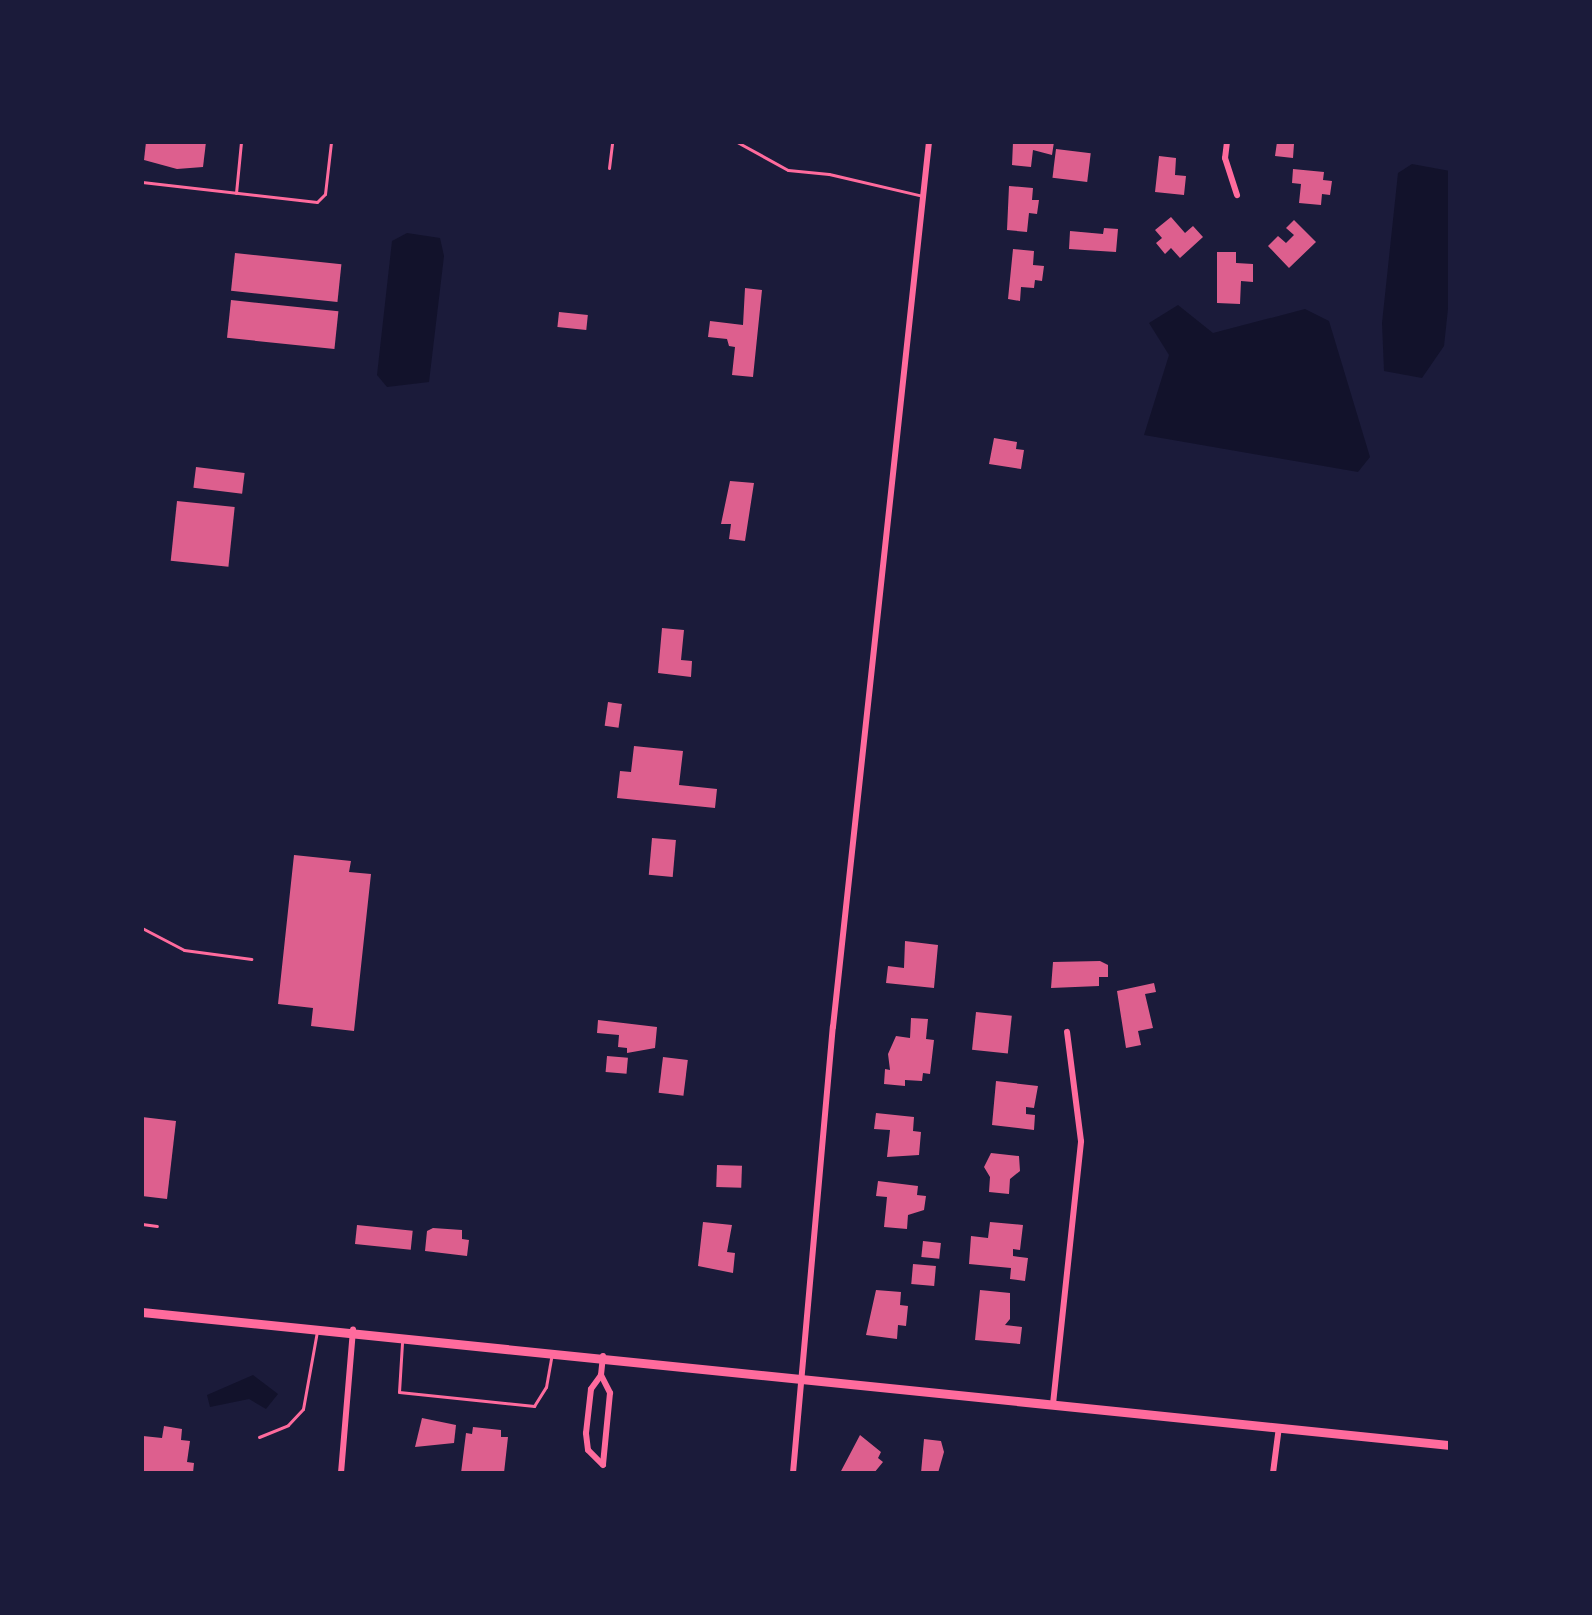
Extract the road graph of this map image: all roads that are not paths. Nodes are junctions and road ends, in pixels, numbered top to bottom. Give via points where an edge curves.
1 (241, 142) edge
2 (331, 142) edge
3 (612, 142) edge
4 (737, 142) edge
5 (929, 142) edge
6 (1227, 142) edge
7 (609, 168) dead end
8 (142, 182) edge
9 (236, 193) junction
10 (1237, 195) dead end
11 (923, 196) junction
12 (142, 928) edge
13 (251, 959) dead end
14 (1067, 1032) dead end
15 (142, 1224) edge
16 (157, 1226) dead end
17 (142, 1312) edge
18 (317, 1327) junction
19 (353, 1330) junction
20 (402, 1335) junction
21 (553, 1351) junction
22 (603, 1356) junction
23 (601, 1375) junction
24 (803, 1377) junction
25 (1053, 1404) junction
26 (587, 1427) junction
27 (1279, 1427) junction
28 (607, 1429) junction
29 (259, 1437) dead end
30 (1450, 1445) edge
31 (603, 1465) junction
32 (341, 1473) edge
33 (611, 1473) edge
34 (793, 1473) edge
35 (1273, 1473) edge

1 - 9 lane
2 - 9 lane via 325,194 317,202
3 - 7 lane
4 - 11 lane via 788,170
5 - 11 street
6 - 10 street via 1225,158
8 - 9 lane
11 - 24 street via 833,1027
12 - 13 lane via 184,950
14 - 25 street via 1081,1141
15 - 16 lane
17 - 18 main road
18 - 19 main road
18 - 29 lane via 308,1400 288,1425
19 - 20 main road
19 - 32 street
20 - 21 main road
20 - 21 lane via 399,1392 534,1406 546,1387
21 - 22 main road
22 - 23 street
22 - 24 main road
23 - 26 street via 591,1389
23 - 28 street via 610,1393
24 - 25 main road
24 - 34 street
25 - 27 main road
26 - 28 street
26 - 31 street via 588,1450
27 - 30 main road
27 - 35 street
28 - 31 street
31 - 33 street

